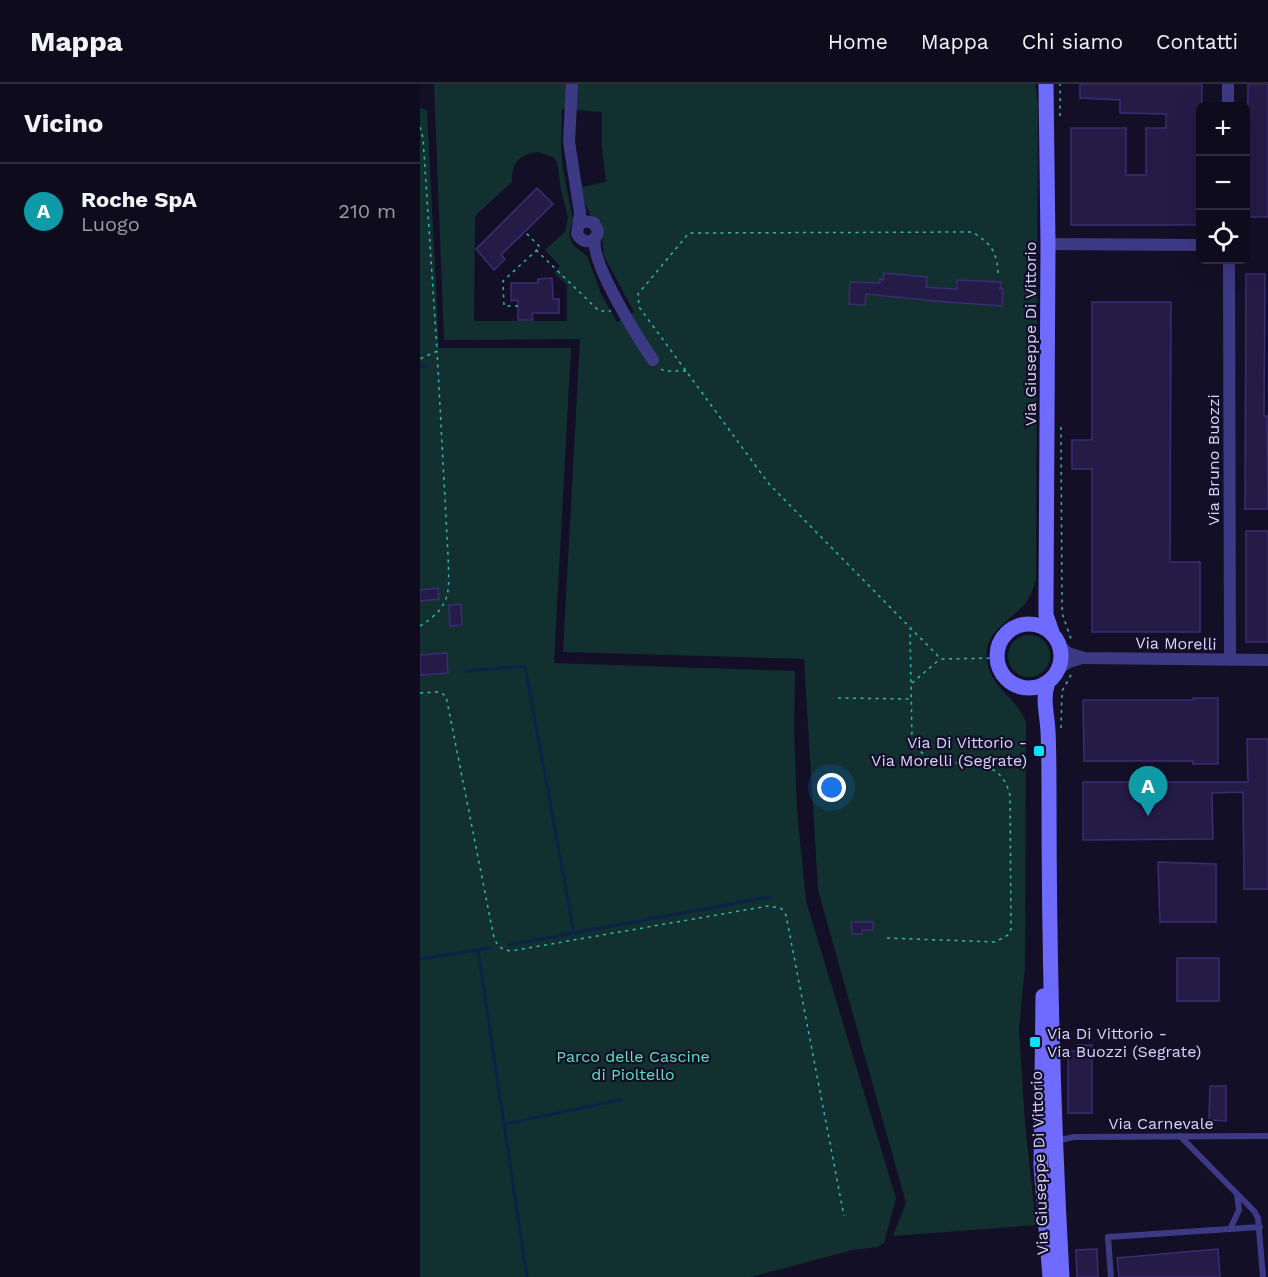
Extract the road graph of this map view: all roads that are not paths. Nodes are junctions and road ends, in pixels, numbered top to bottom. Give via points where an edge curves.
1 (572, 84) edge
2 (1046, 84) edge
3 (1228, 84) edge
4 (1228, 102) edge
5 (585, 223) junction
6 (590, 240) junction
7 (1048, 244) junction
8 (1196, 245) edge
9 (1229, 264) edge
10 (653, 360) road end
11 (1047, 584) junction
12 (1018, 626) junction
13 (1056, 640) junction
14 (1078, 658) junction
15 (1230, 660) junction
16 (1268, 660) edge
17 (1059, 668) junction
18 (1048, 682) junction
19 (1019, 686) junction
20 (1055, 733) junction
21 (1049, 939) junction
22 (1180, 1136) junction
23 (1268, 1136) edge
24 (1055, 1141) junction
25 (1236, 1193) junction
26 (1231, 1227) junction
27 (1260, 1227) junction
28 (1050, 1270) edge
29 (1062, 1277) edge
30 (1111, 1277) edge
31 (1263, 1277) edge

1 - 5 street via 569,142
2 - 7 main road, Via Giuseppe Di Vittorio
3 - 4 street
5 - 6 street via 577,234
5 - 6 street via 596,225 598,231
6 - 10 street
7 - 8 street
7 - 11 main road, Via Giuseppe Di Vittorio
9 - 15 street, Via Bruno Buozzi
11 - 12 main road, Via Giuseppe Di Vittorio via 1038,606
11 - 13 main road, Via Giuseppe Di Vittorio via 1046,615
12 - 13 main road via 1039,626
12 - 19 main road via 1001,640 997,658 1005,677
13 - 14 street
13 - 17 main road via 1061,655
14 - 15 street, Via Morelli
14 - 17 street, Via Morelli
15 - 16 street, Via Morelli
17 - 18 main road
18 - 19 main road via 1036,687
18 - 20 main road, Via Giuseppe Di Vittorio via 1043,698
19 - 20 main road, Via Giuseppe Di Vittorio
20 - 21 main road, Via Giuseppe Di Vittorio
21 - 24 main road, Via Giuseppe Di Vittorio
21 - 28 main road, Via Giuseppe Di Vittorio via 1042,1016 1041,1166
22 - 23 lane, Via Carnevale
22 - 24 lane, Via Carnevale via 1074,1137
22 - 25 lane
24 - 28 lane via 1048,1163 1053,1252
24 - 29 main road, Via Giuseppe Di Vittorio
25 - 26 lane via 1239,1210
25 - 27 lane via 1254,1211
26 - 27 lane
26 - 30 lane via 1108,1237
27 - 31 lane

